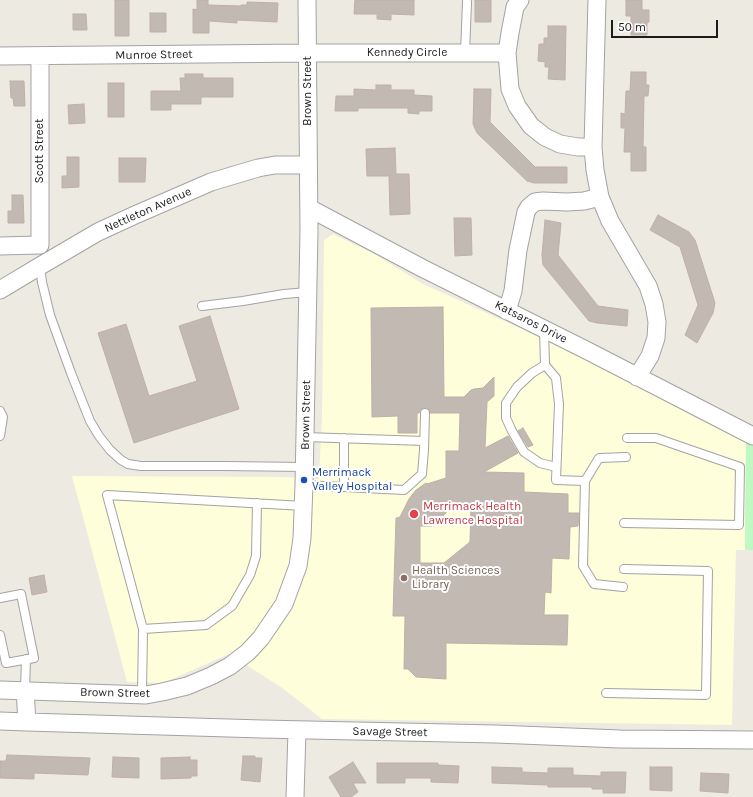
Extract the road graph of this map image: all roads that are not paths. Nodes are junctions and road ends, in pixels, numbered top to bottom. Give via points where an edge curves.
1 (307, 0) edge
2 (520, 0) edge
3 (597, 0) edge
4 (467, 2) dead end
5 (307, 53) junction
6 (465, 53) junction
7 (507, 53) junction
8 (0, 56) edge
9 (40, 56) junction
10 (593, 147) junction
11 (308, 165) junction
12 (600, 197) junction
13 (309, 208) junction
14 (0, 246) edge
15 (40, 266) junction
16 (0, 290) edge
17 (308, 292) junction
18 (202, 306) dead end
19 (507, 311) junction
20 (544, 329) junction
21 (545, 365) junction
22 (637, 376) junction
23 (0, 411) edge
24 (425, 413) dead end
25 (0, 436) edge
26 (753, 436) edge
27 (305, 437) junction
28 (344, 438) junction
29 (627, 438) dead end
30 (424, 441) junction
31 (626, 457) dead end
32 (305, 467) junction
33 (556, 467) junction
34 (585, 481) junction
35 (304, 485) junction
36 (344, 487) junction
37 (257, 503) junction
38 (304, 506) junction
39 (624, 522) dead end
40 (624, 569) dead end
41 (623, 587) dead end
42 (0, 598) edge
43 (143, 629) junction
44 (0, 635) edge
45 (26, 659) junction
46 (0, 690) edge
47 (25, 690) junction
48 (606, 693) dead end
49 (142, 694) junction
50 (0, 721) edge
51 (27, 722) junction
52 (297, 730) junction
53 (753, 740) edge
54 (296, 797) edge

1 - 5 street, Brown Street
2 - 7 street via 515,7
3 - 10 street
4 - 6 lane
5 - 6 street, Kennedy Circle
5 - 9 street, Munroe Street
5 - 11 street, Brown Street
6 - 7 street, Kennedy Circle
7 - 10 street via 510,89 517,106 531,126 560,144
8 - 9 street, Munroe Street
9 - 14 street, Scott Street via 40,246
10 - 12 street
11 - 13 street, Brown Street
11 - 15 street, Nettleton Avenue via 275,165 211,182 98,232
12 - 19 street via 584,201 535,202 529,207
12 - 22 street via 610,221 648,286 654,304 656,338 650,356
13 - 17 street, Brown Street
13 - 19 street, Katsaros Drive
15 - 16 street, Nettleton Avenue
15 - 32 lane via 50,315 90,421 110,450 121,460 141,466
17 - 18 lane
17 - 27 street, Brown Street
19 - 20 street, Katsaros Drive
20 - 21 lane
20 - 22 street, Katsaros Drive
21 - 33 lane via 556,378 559,404
21 - 33 lane via 517,387 506,403 506,418 524,452 540,463
22 - 26 street, Katsaros Drive
23 - 25 lane via 3,417
24 - 30 lane
27 - 28 lane
27 - 32 street, Brown Street
28 - 30 lane
28 - 36 lane
29 - 39 lane via 656,438 740,467 739,525
30 - 36 lane via 422,474 404,490
31 - 34 lane via 599,458
32 - 35 street, Brown Street
33 - 34 lane via 556,480
34 - 41 lane via 583,566 594,584
35 - 36 lane
35 - 38 street, Brown Street
37 - 38 lane
37 - 43 lane via 256,556 250,575 232,606 206,624
37 - 43 lane via 107,495
38 - 49 street, Brown Street via 298,566 284,604 261,638 230,666 211,676 187,686
40 - 48 lane via 708,571 706,695
42 - 45 lane via 21,594 34,658
43 - 49 lane
44 - 45 lane via 6,663
45 - 47 lane
46 - 47 street, Brown Street
47 - 49 street, Brown Street
47 - 51 street
50 - 51 street, Savage Street
51 - 52 street, Savage Street
52 - 53 street, Savage Street
52 - 54 street

